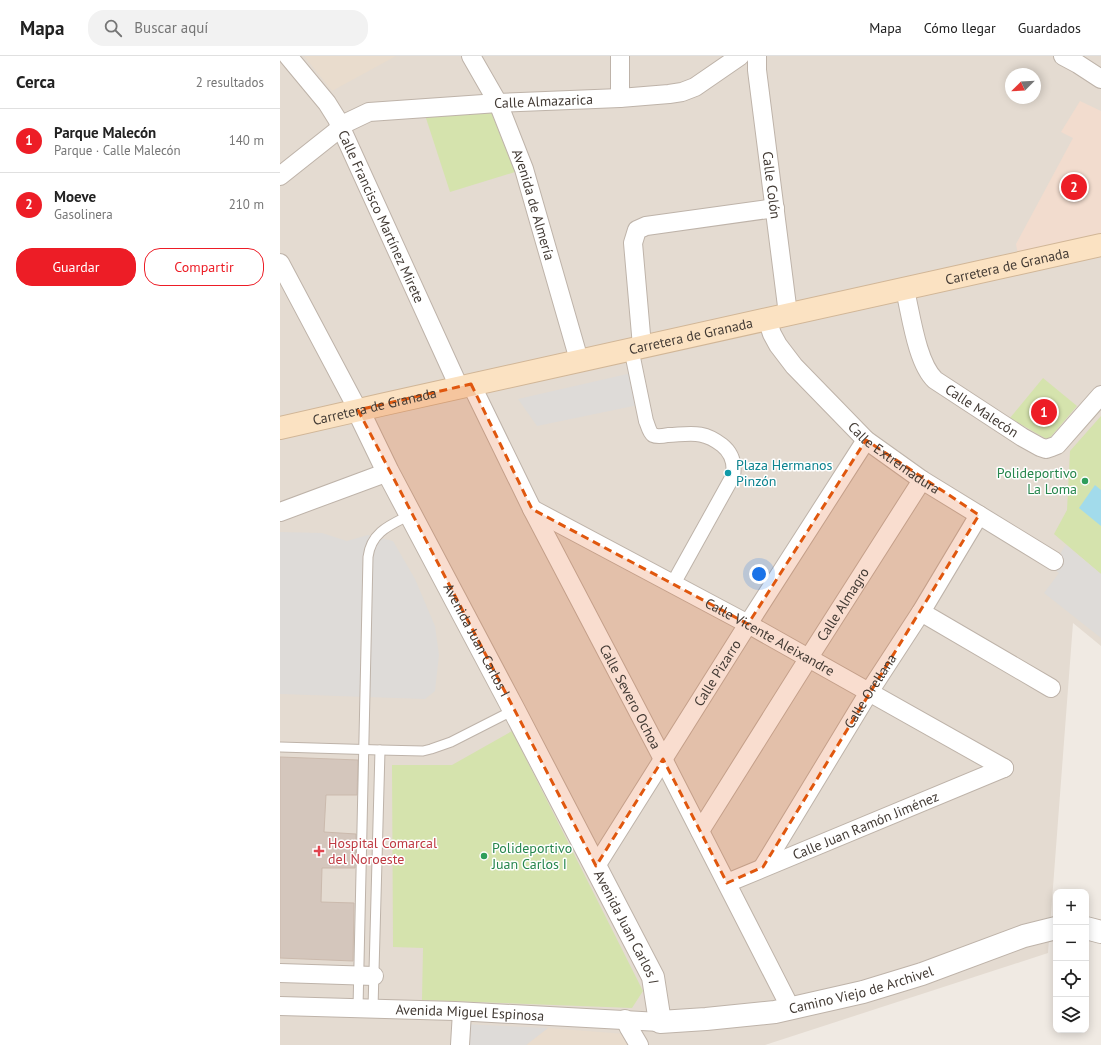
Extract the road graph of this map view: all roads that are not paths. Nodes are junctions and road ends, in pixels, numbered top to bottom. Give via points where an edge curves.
1 (288, 56) edge
2 (471, 56) edge
3 (620, 56) edge
4 (740, 56) edge
5 (757, 56) edge
6 (1063, 56) edge
7 (1101, 79) edge
8 (620, 98) junction
9 (498, 103) junction
10 (341, 127) junction
11 (280, 176) edge
12 (775, 208) junction
13 (1097, 250) edge
14 (280, 263) edge
15 (905, 290) junction
16 (788, 314) junction
17 (767, 319) junction
18 (636, 347) junction
19 (580, 360) junction
20 (465, 385) junction
21 (1101, 395) edge
22 (358, 410) junction
23 (280, 428) edge
24 (866, 440) junction
25 (388, 472) junction
26 (922, 480) junction
27 (532, 509) junction
28 (280, 512) edge
29 (411, 514) junction
30 (979, 515) junction
31 (1054, 561) dead end
32 (673, 584) junction
33 (921, 612) junction
34 (748, 624) junction
35 (808, 659) junction
36 (1051, 688) dead end
37 (870, 692) junction
38 (514, 710) junction
39 (280, 747) edge
40 (363, 749) junction
41 (380, 750) junction
42 (663, 759) junction
43 (1004, 768) joint
44 (700, 831) junction
45 (596, 866) junction
46 (763, 868) junction
47 (727, 883) junction
48 (1053, 929) edge
49 (1089, 929) edge
50 (1101, 932) edge
51 (280, 972) edge
52 (366, 976) junction
53 (280, 1006) edge
54 (365, 1008) junction
55 (790, 1009) junction
56 (462, 1012) junction
57 (626, 1019) junction
58 (660, 1022) junction
59 (460, 1045) edge
60 (639, 1045) edge

1 - 10 street, Calle Francisco Martínez Mirete via 327,104
2 - 9 street, Avenida de Almería
3 - 8 street
4 - 8 street, Calle Almazarica via 701,83 682,92
5 - 12 street, Calle Colón
6 - 7 street
8 - 9 street, Calle Almazarica
9 - 10 street, Calle Almazarica via 369,112
9 - 19 street, Avenida de Almería via 524,169
10 - 11 street, Calle Almazarica
10 - 20 street, Calle Francisco Martínez Mirete
12 - 16 street, Calle Colón
12 - 18 street via 641,227 635,233 633,243
13 - 15 main road, Carretera de Granada
14 - 22 street, Avenida Juan Carlos I
15 - 16 main road, Carretera de Granada
15 - 21 street, Calle Malecón via 921,358 935,380 1040,447 1052,448 1057,444
16 - 17 main road, Carretera de Granada
17 - 18 main road, Carretera de Granada
17 - 24 street, Calle Extremadura via 778,345 794,366
18 - 19 main road, Carretera de Granada
18 - 32 street via 646,421 652,434 704,434 726,448 733,462 733,476
19 - 20 main road, Carretera de Granada
20 - 22 main road, Carretera de Granada
20 - 27 street, Calle Severo Ochoa
22 - 23 main road, Carretera de Granada
22 - 25 street, Avenida Juan Carlos I
24 - 26 street, Calle Extremadura
24 - 34 street, Calle Pizarro
25 - 28 street
25 - 29 street, Avenida Juan Carlos I
26 - 30 street, Calle Extremadura
26 - 35 street, Calle Almagro
27 - 32 street, Calle Vicente Aleixandre
27 - 42 street, Calle Severo Ochoa
29 - 38 street, Avenida Juan Carlos I
29 - 40 lane via 388,526 376,536 369,547
30 - 31 street, Calle Extremadura
30 - 33 street, Calle Orellana
32 - 34 street, Calle Vicente Aleixandre
33 - 36 street
33 - 37 street, Calle Orellana
34 - 35 street, Calle Vicente Aleixandre
34 - 42 street, Calle Pizarro
35 - 37 street, Calle Vicente Aleixandre
35 - 44 street, Calle Almagro
37 - 43 street, Calle Vicente Aleixandre
37 - 46 street, Calle Orellana
38 - 41 lane via 439,747 423,750
38 - 45 street, Avenida Juan Carlos I
39 - 40 lane
40 - 41 lane
40 - 52 lane
41 - 52 lane
42 - 44 street, Calle Severo Ochoa
42 - 45 street, Calle Pizarro
43 - 46 street, Calle Juan Ramón Jiménez
44 - 47 street, Calle Severo Ochoa
45 - 58 street, Avenida Juan Carlos I via 653,977
46 - 47 street, Calle Juan Ramón Jiménez
47 - 55 street, Calle Severo Ochoa
48 - 55 street, Camino Viejo de Archivel via 1019,937 895,983
49 - 50 street
51 - 52 street
52 - 54 lane
52 - 54 lane
53 - 54 street, Avenida Miguel Espinosa
54 - 56 street, Avenida Miguel Espinosa
55 - 58 street, Camino Viejo de Archivel
56 - 57 street, Avenida Miguel Espinosa
56 - 59 street
57 - 58 street, Avenida Miguel Espinosa
57 - 60 street

